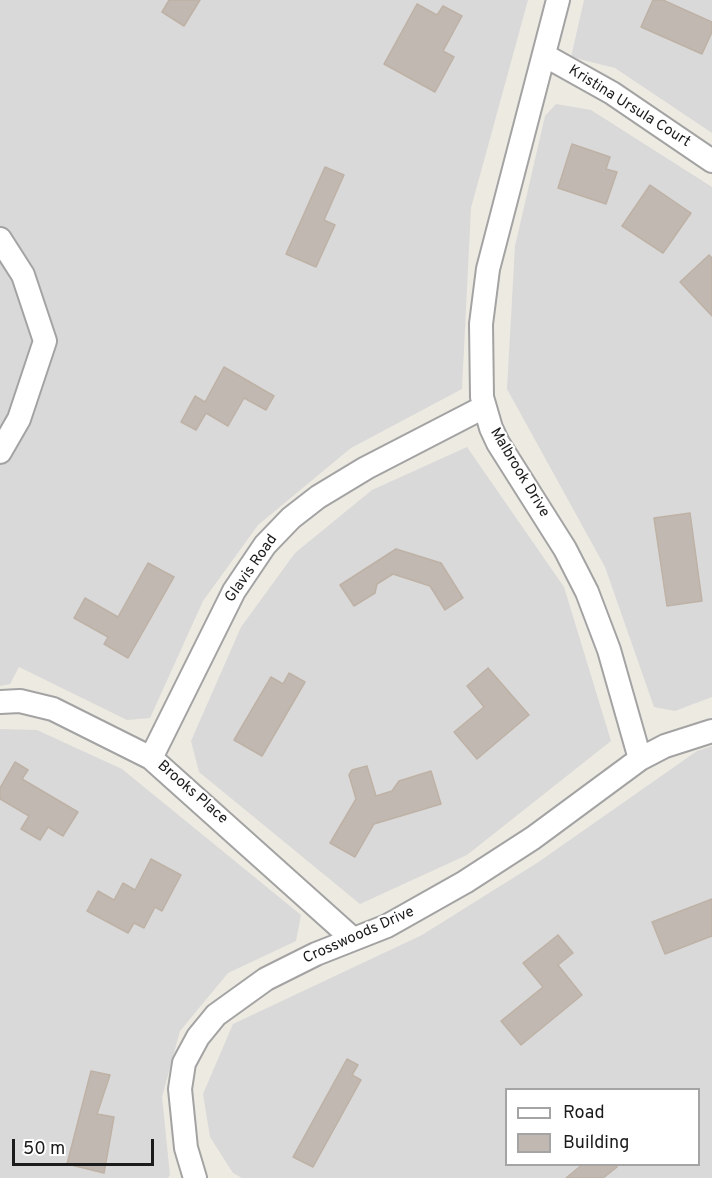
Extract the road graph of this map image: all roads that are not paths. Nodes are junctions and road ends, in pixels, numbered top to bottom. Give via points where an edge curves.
1 (558, 0) edge
2 (544, 55) junction
3 (712, 161) edge
4 (0, 238) edge
5 (484, 407) junction
6 (0, 452) edge
7 (0, 702) edge
8 (712, 731) edge
9 (151, 758) junction
10 (640, 759) junction
11 (353, 939) junction
12 (195, 1178) edge

1 - 2 street, Malbrook Drive
2 - 3 street, Kristina Ursula Court via 612,93
2 - 5 street, Malbrook Drive via 488,269 481,324
4 - 6 street via 23,275 45,340 19,419
5 - 9 street, Glavis Road via 318,497 265,545 234,591
5 - 10 street, Malbrook Drive via 498,443 565,549 587,592 609,650
7 - 9 street, Brooks Place via 20,701 53,709
8 - 10 street, Crosswoods Drive via 665,746
9 - 11 street, Brooks Place
10 - 11 street, Crosswoods Drive via 533,838 465,882 412,913
11 - 12 street, Crosswoods Drive via 266,979 216,1014 198,1037 184,1063 180,1089 186,1148

